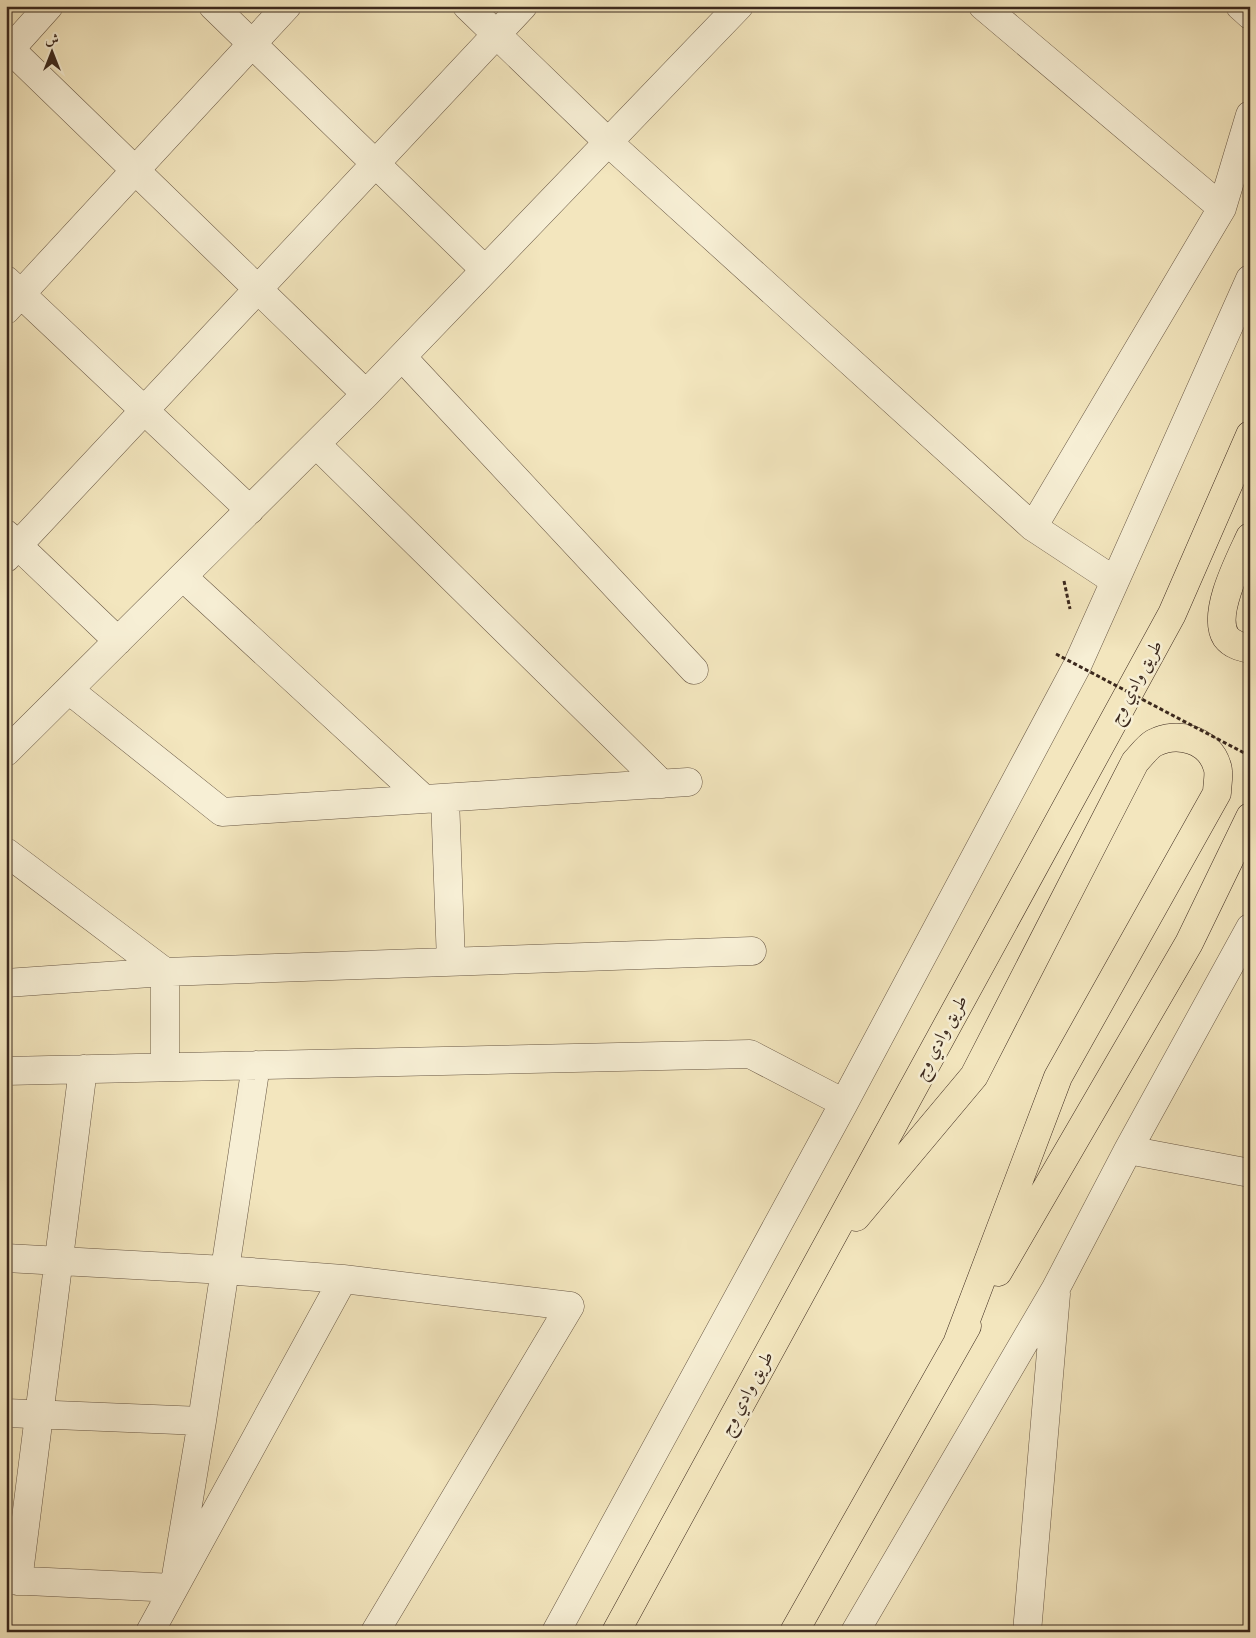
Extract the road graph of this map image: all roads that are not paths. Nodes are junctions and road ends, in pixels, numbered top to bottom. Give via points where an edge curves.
1 (50, 6) edge
2 (213, 6) edge
3 (287, 6) edge
4 (467, 6) edge
5 (524, 6) edge
6 (983, 6) edge
7 (1240, 6) edge
8 (730, 9) edge
9 (1250, 15) edge
10 (496, 35) junction
11 (252, 44) junction
12 (8, 49) edge
13 (1250, 116) edge
14 (608, 142) junction
15 (376, 164) junction
16 (136, 170) junction
17 (1222, 208) junction
18 (485, 270) junction
19 (1250, 279) edge
20 (258, 289) junction
21 (11, 295) edge
22 (402, 357) junction
23 (366, 394) junction
24 (144, 410) junction
25 (1250, 435) edge
26 (316, 444) junction
27 (250, 510) junction
28 (1033, 526) junction
29 (1250, 536) edge
30 (10, 546) edge
31 (183, 577) junction
32 (1115, 581) junction
33 (118, 641) junction
34 (1250, 650) edge
35 (694, 670) dead end
36 (69, 690) junction
37 (6, 752) edge
38 (688, 782) dead end
39 (662, 784) junction
40 (435, 798) junction
41 (1250, 817) edge
42 (6, 852) edge
43 (1250, 928) edge
44 (752, 951) dead end
45 (451, 962) junction
46 (165, 972) junction
47 (6, 984) edge
48 (256, 1065) junction
49 (165, 1067) junction
50 (83, 1069) junction
51 (6, 1071) edge
52 (844, 1103) junction
53 (1128, 1150) junction
54 (1250, 1173) edge
55 (6, 1258) edge
56 (59, 1261) junction
57 (816, 1265) junction
58 (225, 1270) junction
59 (344, 1279) junction
60 (1056, 1288) junction
61 (958, 1341) junction
62 (6, 1413) edge
63 (39, 1415) junction
64 (202, 1421) junction
65 (12, 1580) edge
66 (174, 1588) junction
67 (150, 1632) edge
68 (375, 1632) edge
69 (556, 1632) edge
70 (616, 1632) edge
71 (794, 1632) edge
72 (856, 1632) edge
73 (1027, 1632) edge

1 - 12 street
2 - 11 street
3 - 11 street
4 - 10 street
5 - 10 street
6 - 17 street
7 - 9 street
8 - 14 street
10 - 14 street
10 - 15 street
11 - 15 street
11 - 16 street
12 - 16 street
13 - 17 street
14 - 18 street
14 - 28 street
15 - 18 street
15 - 20 street
16 - 20 street
16 - 21 street
17 - 28 street
18 - 22 street
19 - 32 street
20 - 23 street
20 - 24 street
21 - 24 street
22 - 23 street
22 - 35 street
23 - 26 street
24 - 27 street
24 - 30 street
25 - 57 main road, طريق وادي وج via 1172,614
26 - 27 street
26 - 39 street
27 - 31 street
28 - 32 street
29 - 34 main road via 1228,587 1221,618 1226,636 1236,646
30 - 33 street
31 - 33 street
31 - 40 street
32 - 52 street via 1077,666
33 - 36 street
36 - 37 street
36 - 40 street via 222,812
38 - 39 street
39 - 40 street
40 - 45 street
41 - 61 main road via 1189,943
42 - 46 street
43 - 53 street
44 - 45 street
45 - 46 street
46 - 47 street
46 - 49 street
48 - 49 street
48 - 52 street via 750,1054
48 - 58 street
49 - 50 street
50 - 51 street
50 - 56 street
52 - 69 street
53 - 54 street
53 - 60 street
55 - 56 street
56 - 58 street
56 - 63 street
57 - 61 main road via 974,1076 1135,762 1152,744 1170,737 1194,740 1209,750 1218,767 1217,793 1058,1077
57 - 70 main road, طريق وادي وج
58 - 59 street
58 - 64 street
59 - 66 street
59 - 68 street via 570,1306
60 - 72 street
60 - 73 street
61 - 71 main road
62 - 63 street
63 - 64 street
63 - 65 street
64 - 66 street
65 - 66 street
66 - 67 street

